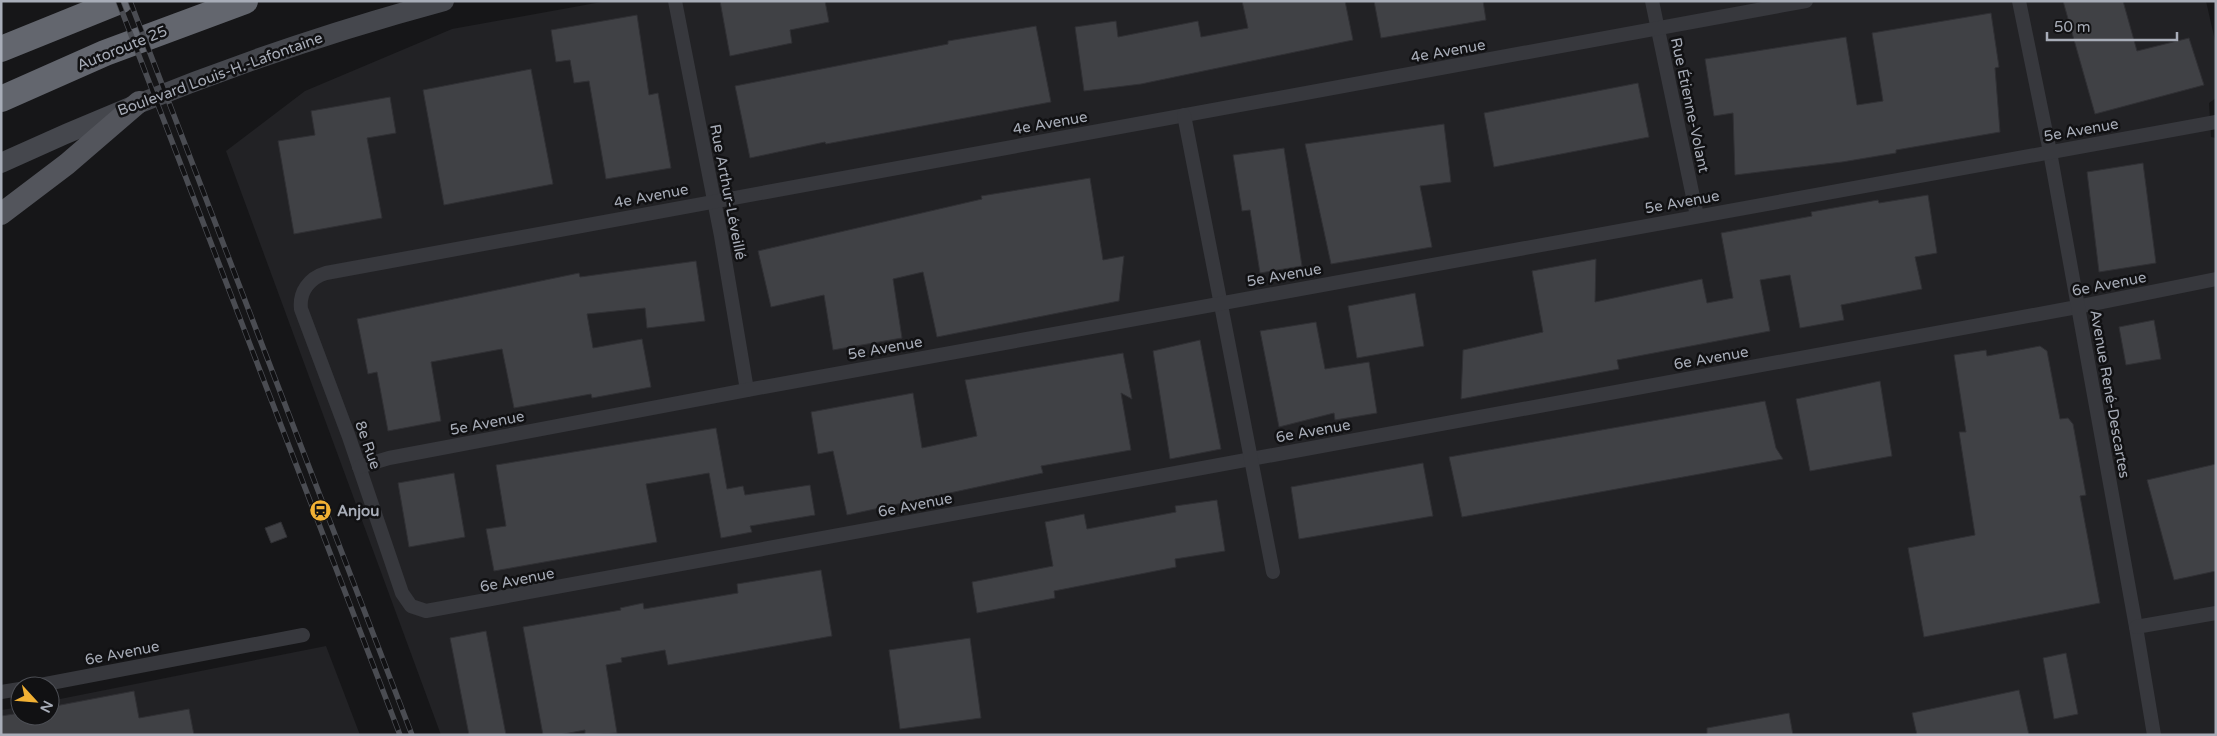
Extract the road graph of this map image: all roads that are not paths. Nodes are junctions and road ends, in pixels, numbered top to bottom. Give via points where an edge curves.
1 (120, 1) edge
2 (246, 1) edge
3 (444, 1) edge
4 (675, 1) edge
5 (1652, 1) edge
6 (1806, 1) edge
7 (2020, 1) edge
8 (1657, 29) junction
9 (1, 49) edge
10 (1, 99) edge
11 (139, 102) junction
12 (1184, 115) junction
13 (2216, 122) edge
14 (2050, 152) junction
15 (1, 163) edge
16 (713, 201) junction
17 (1, 214) edge
18 (1697, 216) junction
19 (2216, 279) edge
20 (304, 288) joint
21 (1221, 303) junction
22 (2077, 307) junction
23 (747, 390) junction
24 (1251, 460) junction
25 (359, 467) junction
26 (1273, 572) dead end
27 (416, 608) joint
28 (2216, 612) edge
29 (2136, 628) junction
30 (304, 636) dead end
31 (60, 681) edge
32 (2154, 735) edge

1 - 9 highway
2 - 10 highway, Autoroute 25 via 114,50
3 - 11 main road, Boulevard Louis-H.-Lafontaine via 281,50
4 - 16 street, Rue Arthur-Léveillé
5 - 8 street, Rue Étienne-Volant
6 - 8 street, 4e Avenue
7 - 14 street, Avenue René-Descartes
8 - 12 street, 4e Avenue
8 - 18 street, Rue Étienne-Volant
11 - 15 main road, Boulevard Louis-H.-Lafontaine
11 - 17 main road via 67,164
12 - 16 street, 4e Avenue
12 - 21 street
13 - 14 street, 5e Avenue
14 - 18 street, 5e Avenue
14 - 22 street, Avenue René-Descartes
16 - 20 street, 4e Avenue via 326,273
16 - 23 street, Rue Arthur-Léveillé
18 - 21 street, 5e Avenue
19 - 22 street, 6e Avenue
20 - 25 street, 8e Rue via 303,315
21 - 23 street, 5e Avenue
21 - 24 street
22 - 24 street, 6e Avenue
22 - 29 street, Avenue René-Descartes
23 - 25 street, 5e Avenue via 389,458
24 - 26 street
24 - 27 street, 6e Avenue via 448,609 426,611
25 - 27 street, 8e Rue via 402,593
28 - 29 street
29 - 32 street, Avenue René-Descartes
30 - 31 street, 6e Avenue

